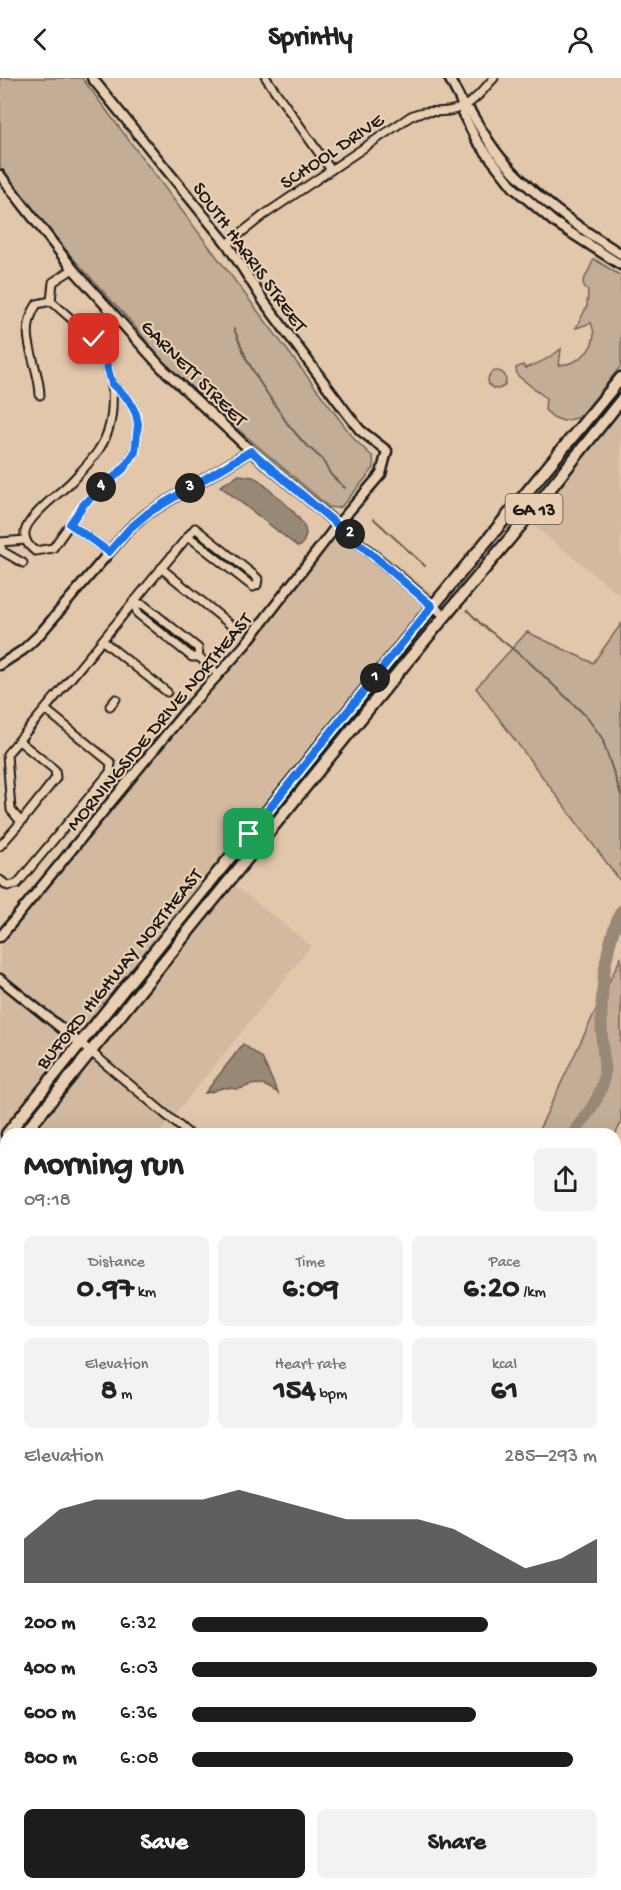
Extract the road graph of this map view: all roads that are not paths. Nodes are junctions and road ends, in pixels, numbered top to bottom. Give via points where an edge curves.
1 (92, 78) edge
2 (266, 78) edge
3 (449, 78) edge
4 (494, 78) edge
5 (463, 106) junction
6 (331, 170) junction
7 (0, 175) edge
8 (227, 244) junction
9 (621, 254) edge
10 (621, 265) edge
11 (73, 269) junction
12 (51, 301) junction
13 (621, 378) edge
14 (112, 384) junction
15 (40, 394) dead end
16 (621, 400) edge
17 (251, 451) junction
18 (387, 451) joint
19 (70, 524) junction
20 (338, 524) junction
21 (188, 536) junction
22 (26, 540) junction
23 (109, 552) junction
24 (231, 557) junction
25 (23, 563) dead end
26 (225, 566) junction
27 (161, 568) junction
28 (134, 602) junction
29 (432, 606) junction
30 (445, 616) junction
31 (232, 626) dead end
32 (172, 627) junction
33 (166, 636) junction
34 (103, 641) junction
35 (199, 657) junction
36 (0, 665) edge
37 (218, 674) junction
38 (167, 692) dead end
39 (116, 699) dead end
40 (110, 706) dead end
41 (46, 710) junction
42 (19, 741) junction
43 (21, 822) junction
44 (0, 846) edge
45 (0, 880) edge
46 (0, 937) edge
47 (0, 979) edge
48 (81, 1043) junction
49 (91, 1052) junction
50 (11, 1128) edge
51 (29, 1128) edge
52 (182, 1128) edge

1 - 8 street, SOUTH HARRIS STREET
2 - 6 street
3 - 5 street
4 - 5 street via 472,103
5 - 6 street, SCHOOL DRIVE via 447,111 421,111
5 - 9 street via 523,182 560,214
5 - 10 street via 477,141 514,188 554,222
6 - 8 street, SCHOOL DRIVE
7 - 11 street, GARNETT STREET
8 - 18 street, SOUTH HARRIS STREET via 345,412
11 - 12 street via 53,282
11 - 17 street, GARNETT STREET via 161,367
12 - 14 street via 94,339 105,358
12 - 15 street via 37,304 28,323
13 - 29 main road, BUFORD HIGHWAY NORTHEAST / GA 13
14 - 19 street via 129,400 136,414 135,452 124,468 84,504
14 - 22 street via 112,417 100,448 32,519 25,529
16 - 30 main road, BUFORD HIGHWAY NORTHEAST / GA 13
17 - 20 street, GARNETT STREET
17 - 23 street via 148,513
18 - 20 street, MORNINGSIDE DRIVE NORTHEAST via 381,474
19 - 22 street via 53,548 35,551
19 - 23 street
20 - 29 street, GARNETT STREET
20 - 37 street, MORNINGSIDE DRIVE NORTHEAST
21 - 24 street via 195,528
21 - 26 street
21 - 27 street
22 - 25 street via 0,542 2,551
23 - 36 street via 39,635
24 - 26 street
24 - 26 street via 258,579 257,585 253,587
27 - 28 street
27 - 31 street
28 - 32 street
28 - 33 street via 138,614
28 - 34 street
29 - 30 street, GARNETT STREET
29 - 48 main road, BUFORD HIGHWAY NORTHEAST / GA 13
30 - 49 main road, BUFORD HIGHWAY NORTHEAST / GA 13
32 - 33 street
32 - 35 street via 198,648
33 - 35 street via 192,657
34 - 38 street
34 - 41 street
35 - 37 street
37 - 46 street, MORNINGSIDE DRIVE NORTHEAST
39 - 40 street
41 - 42 street
41 - 45 street via 111,763 110,772 17,884 8,886
42 - 43 street via 7,754 11,810
42 - 43 street via 55,770 56,778
43 - 44 street
47 - 48 street
48 - 49 street
48 - 50 main road, BUFORD HIGHWAY NORTHEAST / GA 13
49 - 51 main road, BUFORD HIGHWAY NORTHEAST / GA 13
49 - 52 street

